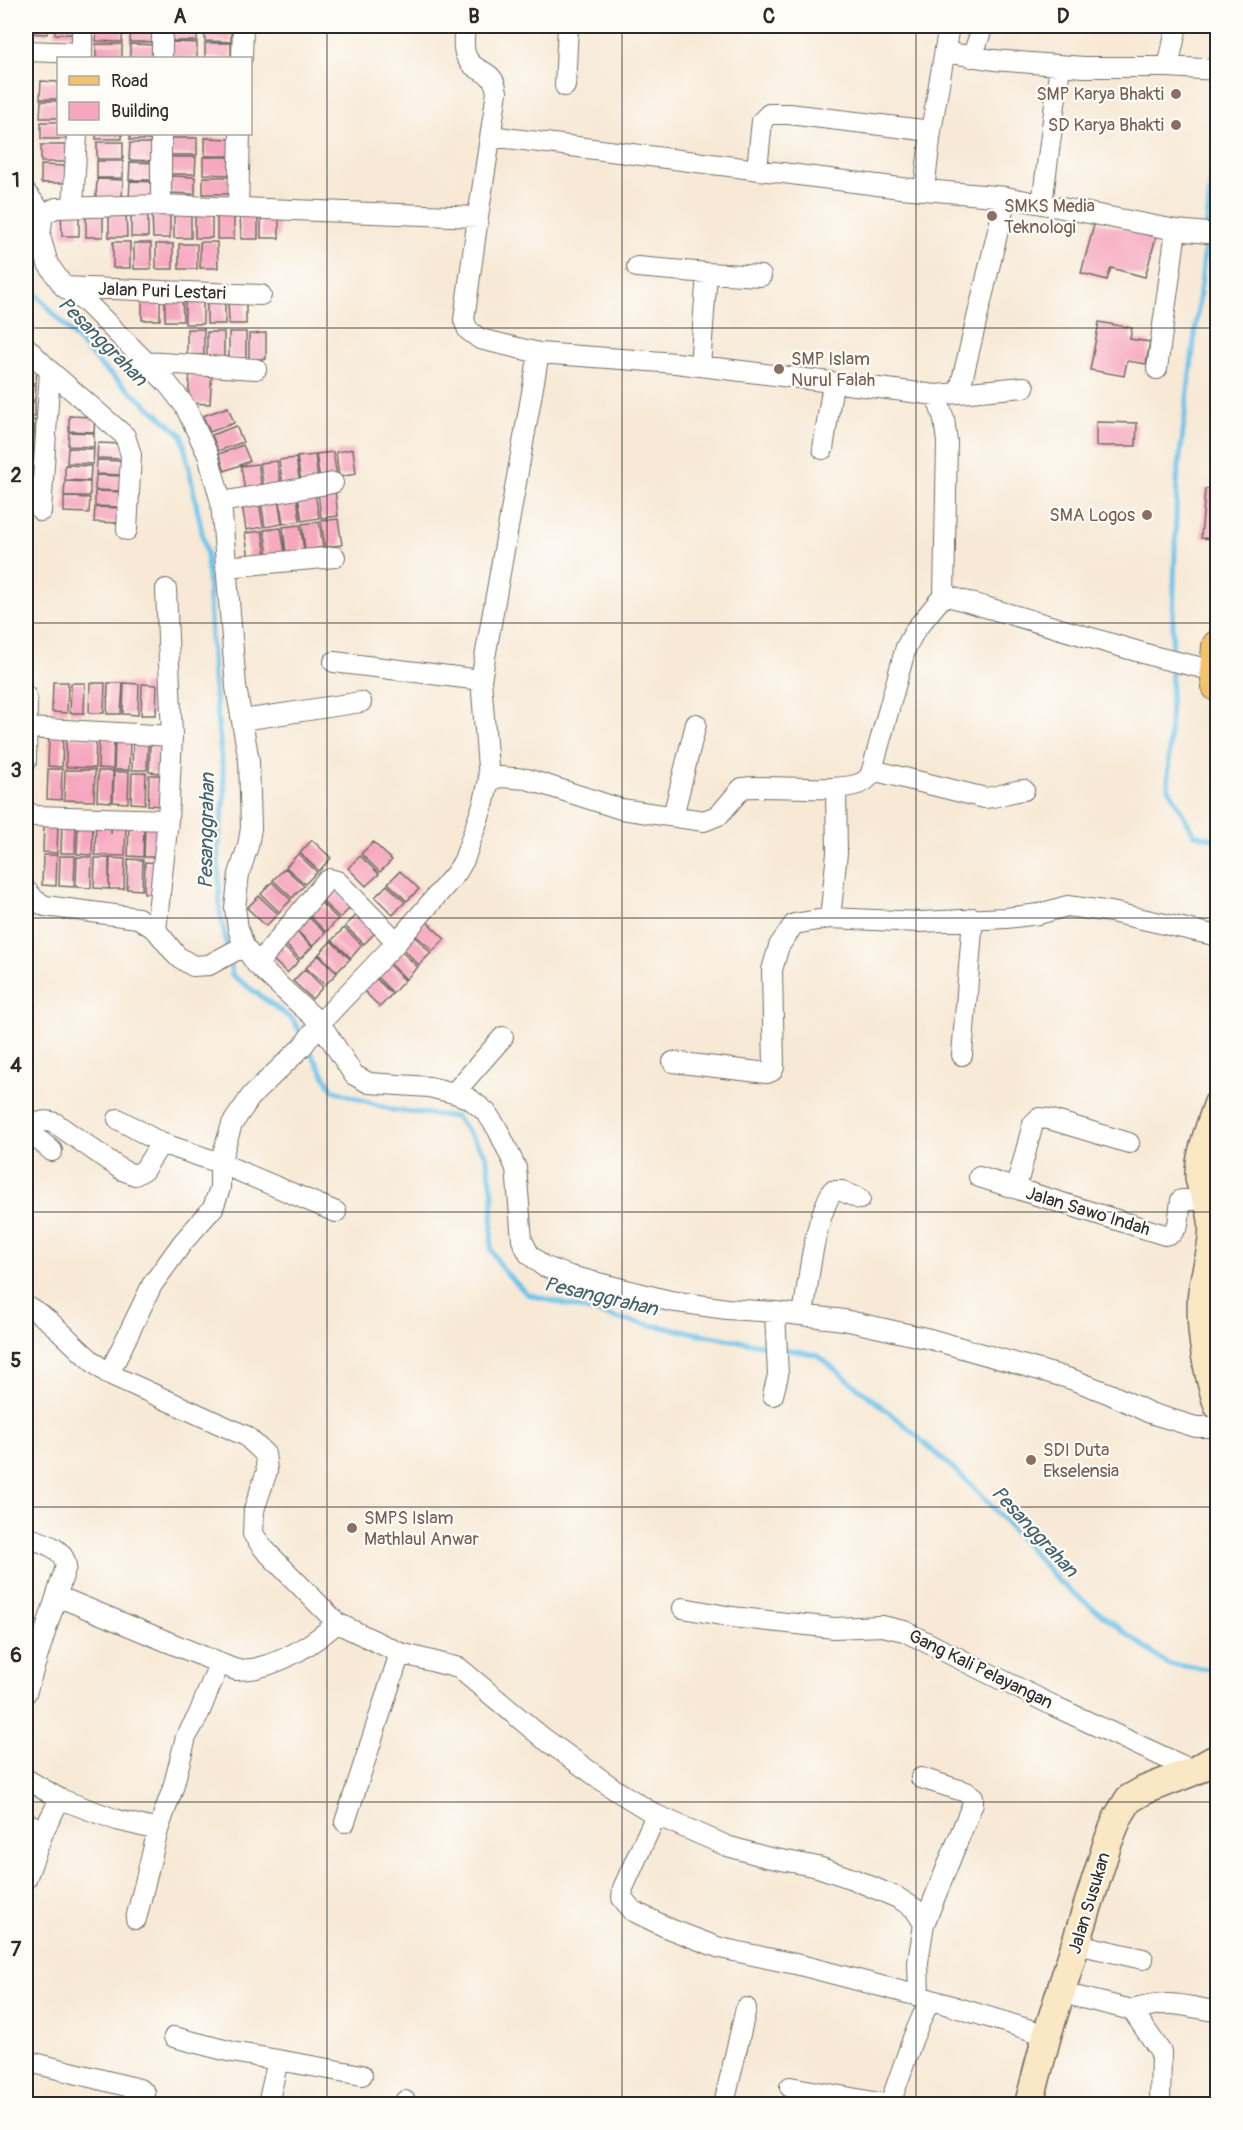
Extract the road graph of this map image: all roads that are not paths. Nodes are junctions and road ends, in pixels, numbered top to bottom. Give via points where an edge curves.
1 (82, 26) edge
2 (162, 26) edge
3 (243, 26) edge
4 (465, 26) edge
5 (568, 26) edge
6 (949, 26) edge
7 (983, 26) edge
8 (1178, 26) edge
9 (26, 51) edge
10 (945, 52) junction
11 (82, 56) edge
12 (162, 57) edge
13 (242, 57) edge
14 (972, 57) junction
15 (1060, 66) junction
16 (1168, 67) junction
17 (1213, 70) edge
18 (564, 86) dead end
19 (931, 131) junction
20 (77, 135) edge
21 (161, 135) edge
22 (240, 135) edge
23 (491, 136) junction
24 (757, 169) junction
25 (924, 190) junction
26 (26, 194) edge
27 (1006, 197) junction
28 (1042, 204) junction
29 (161, 205) junction
30 (73, 207) junction
31 (238, 207) junction
32 (43, 214) junction
33 (478, 217) junction
34 (1181, 231) junction
35 (1218, 234) edge
36 (637, 267) dead end
37 (707, 273) junction
38 (761, 276) dead end
39 (64, 287) junction
40 (261, 295) dead end
41 (26, 347) edge
42 (540, 353) junction
43 (145, 362) junction
44 (700, 366) junction
45 (256, 369) dead end
46 (1157, 369) dead end
47 (50, 371) junction
48 (833, 383) junction
49 (1024, 387) dead end
50 (959, 393) junction
51 (936, 395) junction
52 (823, 450) dead end
53 (333, 483) dead end
54 (220, 502) junction
55 (41, 511) dead end
56 (127, 530) dead end
57 (335, 557) dead end
58 (226, 567) junction
59 (166, 589) dead end
60 (944, 595) junction
61 (334, 662) dead end
62 (1210, 667) edge
63 (481, 680) junction
64 (26, 696) edge
65 (361, 702) dead end
66 (243, 720) junction
67 (696, 724) dead end
68 (28, 728) junction
69 (172, 736) junction
70 (26, 762) edge
71 (872, 770) junction
72 (489, 780) junction
73 (836, 788) junction
74 (1024, 790) dead end
75 (26, 811) edge
76 (673, 816) junction
77 (168, 820) junction
78 (26, 890) edge
79 (830, 918) junction
80 (973, 918) junction
81 (156, 930) junction
82 (1218, 936) edge
83 (397, 942) junction
84 (239, 949) junction
85 (257, 964) junction
86 (318, 1027) junction
87 (503, 1036) dead end
88 (962, 1055) dead end
89 (673, 1062) dead end
90 (454, 1093) junction
91 (1217, 1110) edge
92 (118, 1119) dead end
93 (27, 1130) edge
94 (161, 1143) junction
95 (1129, 1143) dead end
96 (52, 1151) dead end
97 (220, 1162) junction
98 (979, 1177) dead end
99 (1016, 1188) junction
100 (860, 1198) dead end
101 (1208, 1200) junction
102 (336, 1212) dead end
103 (1214, 1249) edge
104 (26, 1306) edge
105 (804, 1315) junction
106 (775, 1320) junction
107 (109, 1374) junction
108 (773, 1395) dead end
109 (1218, 1405) edge
110 (1218, 1427) edge
111 (26, 1537) edge
112 (57, 1596) junction
113 (683, 1608) dead end
114 (337, 1623) junction
115 (400, 1653) junction
116 (219, 1664) junction
117 (26, 1693) edge
118 (1206, 1765) edge
119 (921, 1778) dead end
120 (26, 1779) edge
121 (60, 1799) junction
122 (656, 1815) junction
123 (345, 1822) dead end
124 (35, 1827) edge
125 (158, 1830) junction
126 (26, 1879) edge
127 (136, 1919) dead end
128 (924, 1924) junction
129 (1077, 1944) junction
130 (1143, 1959) dead end
131 (1062, 1993) junction
132 (924, 1998) junction
133 (746, 2008) dead end
134 (1132, 2010) junction
135 (1218, 2012) edge
136 (1047, 2036) junction
137 (174, 2037) dead end
138 (278, 2060) junction
139 (26, 2061) edge
140 (362, 2075) dead end
141 (790, 2087) dead end
142 (145, 2104) edge
143 (268, 2104) edge
144 (724, 2104) edge
145 (885, 2104) edge
146 (890, 2104) edge
147 (1029, 2104) edge
148 (1160, 2104) edge

1 - 11 street
2 - 12 street
3 - 13 street
4 - 23 street via 467,59 496,84
5 - 18 street
6 - 10 street
7 - 14 street
8 - 16 street
9 - 11 street
10 - 14 street
10 - 19 street
14 - 15 street
15 - 16 street
15 - 28 street
16 - 17 street
19 - 24 street via 769,114 762,121
19 - 25 street
20 - 30 street
21 - 29 street
22 - 31 street
23 - 24 street
23 - 33 street
24 - 25 street
25 - 27 street
26 - 32 street
27 - 28 street
27 - 50 street
28 - 34 street
29 - 30 street
29 - 31 street
30 - 32 street
31 - 33 street
32 - 39 street via 40,236 48,264
33 - 42 street via 464,320 468,330 480,339
34 - 35 street
34 - 46 street
36 - 37 street
37 - 38 street
37 - 44 street
39 - 40 street, Jalan Puri Lestari
39 - 43 street via 88,304
41 - 47 street
42 - 44 street
42 - 63 street
43 - 45 street
43 - 54 street via 184,406 208,455
44 - 48 street
47 - 55 street
47 - 56 street via 125,436 130,455
48 - 51 street
48 - 52 street
49 - 50 street
50 - 51 street
51 - 60 street via 947,442
53 - 54 street
54 - 58 street
57 - 58 street
58 - 66 street via 236,687
59 - 69 street
60 - 62 street via 1160,658
60 - 71 street via 906,647
61 - 63 street
63 - 72 street
64 - 68 street
65 - 66 street
66 - 84 street via 251,828 235,908
67 - 76 street
68 - 69 street
68 - 70 street
69 - 77 street
71 - 73 street via 868,779
71 - 74 street via 985,798
72 - 76 street via 527,779 621,809
72 - 83 street via 468,850 457,872
73 - 76 street via 742,788 719,815 704,821
73 - 79 street via 837,853
75 - 77 street via 35,816
77 - 81 street
78 - 81 street via 45,906 138,918
79 - 80 street via 920,922
79 - 89 street via 794,924 779,946 772,970 772,1071
80 - 82 street via 1039,914 1067,906
80 - 88 street
81 - 84 street via 177,956 193,966 209,964
83 - 85 street via 337,881 330,879
83 - 86 street
84 - 85 street
85 - 86 street
86 - 90 street via 354,1075 369,1083 429,1087
86 - 97 street via 252,1095 232,1124
87 - 90 street
90 - 106 street via 470,1099 486,1112 498,1130 516,1168 522,1240 528,1254 543,1266 669,1301
91 - 101 street via 1200,1166 1199,1179
92 - 94 street
93 - 94 street via 41,1121 56,1123 135,1175 144,1170
93 - 96 street
94 - 97 street
95 - 99 street via 1039,1118 1033,1124
97 - 102 street
97 - 107 street via 220,1188 213,1208 157,1278
98 - 99 street, Jalan Sawo Indah
99 - 101 street, Jalan Sawo Indah via 1165,1235 1178,1225 1181,1200
100 - 105 street via 836,1189 822,1209
101 - 103 street
103 - 109 street via 1202,1296 1204,1340
104 - 107 street via 40,1313
105 - 106 street
105 - 110 street via 844,1320 973,1350 1071,1379 1196,1427
106 - 108 street via 778,1375
107 - 114 street via 246,1436 264,1454 267,1471 254,1510 253,1534
111 - 112 street via 59,1551 65,1558
112 - 116 street
112 - 117 street
113 - 118 street, Gang Kali Pelayangan via 834,1628 882,1626 904,1630 1054,1706
114 - 115 street
114 - 116 street via 315,1642 259,1668 236,1670
115 - 122 street via 459,1668 543,1738
115 - 123 street
116 - 125 street via 186,1737
118 - 129 street, Jalan Susukan via 1129,1799 1108,1842
119 - 128 street via 973,1797
120 - 121 street
121 - 124 street
121 - 125 street
122 - 128 street via 728,1846 853,1879 914,1908
122 - 132 street via 622,1888 622,1898 633,1911 720,1948
124 - 126 street
125 - 127 street
128 - 132 street via 918,1962
129 - 130 street
129 - 131 street, Jalan Susukan
131 - 134 street
131 - 136 street, Jalan Susukan
132 - 136 street
132 - 146 street
133 - 144 street
134 - 135 street via 1178,2003
134 - 148 street via 1161,2052
136 - 147 street, Jalan Susukan
137 - 138 street
138 - 140 street
138 - 143 street
139 - 142 street via 139,2089 145,2093
141 - 145 street

